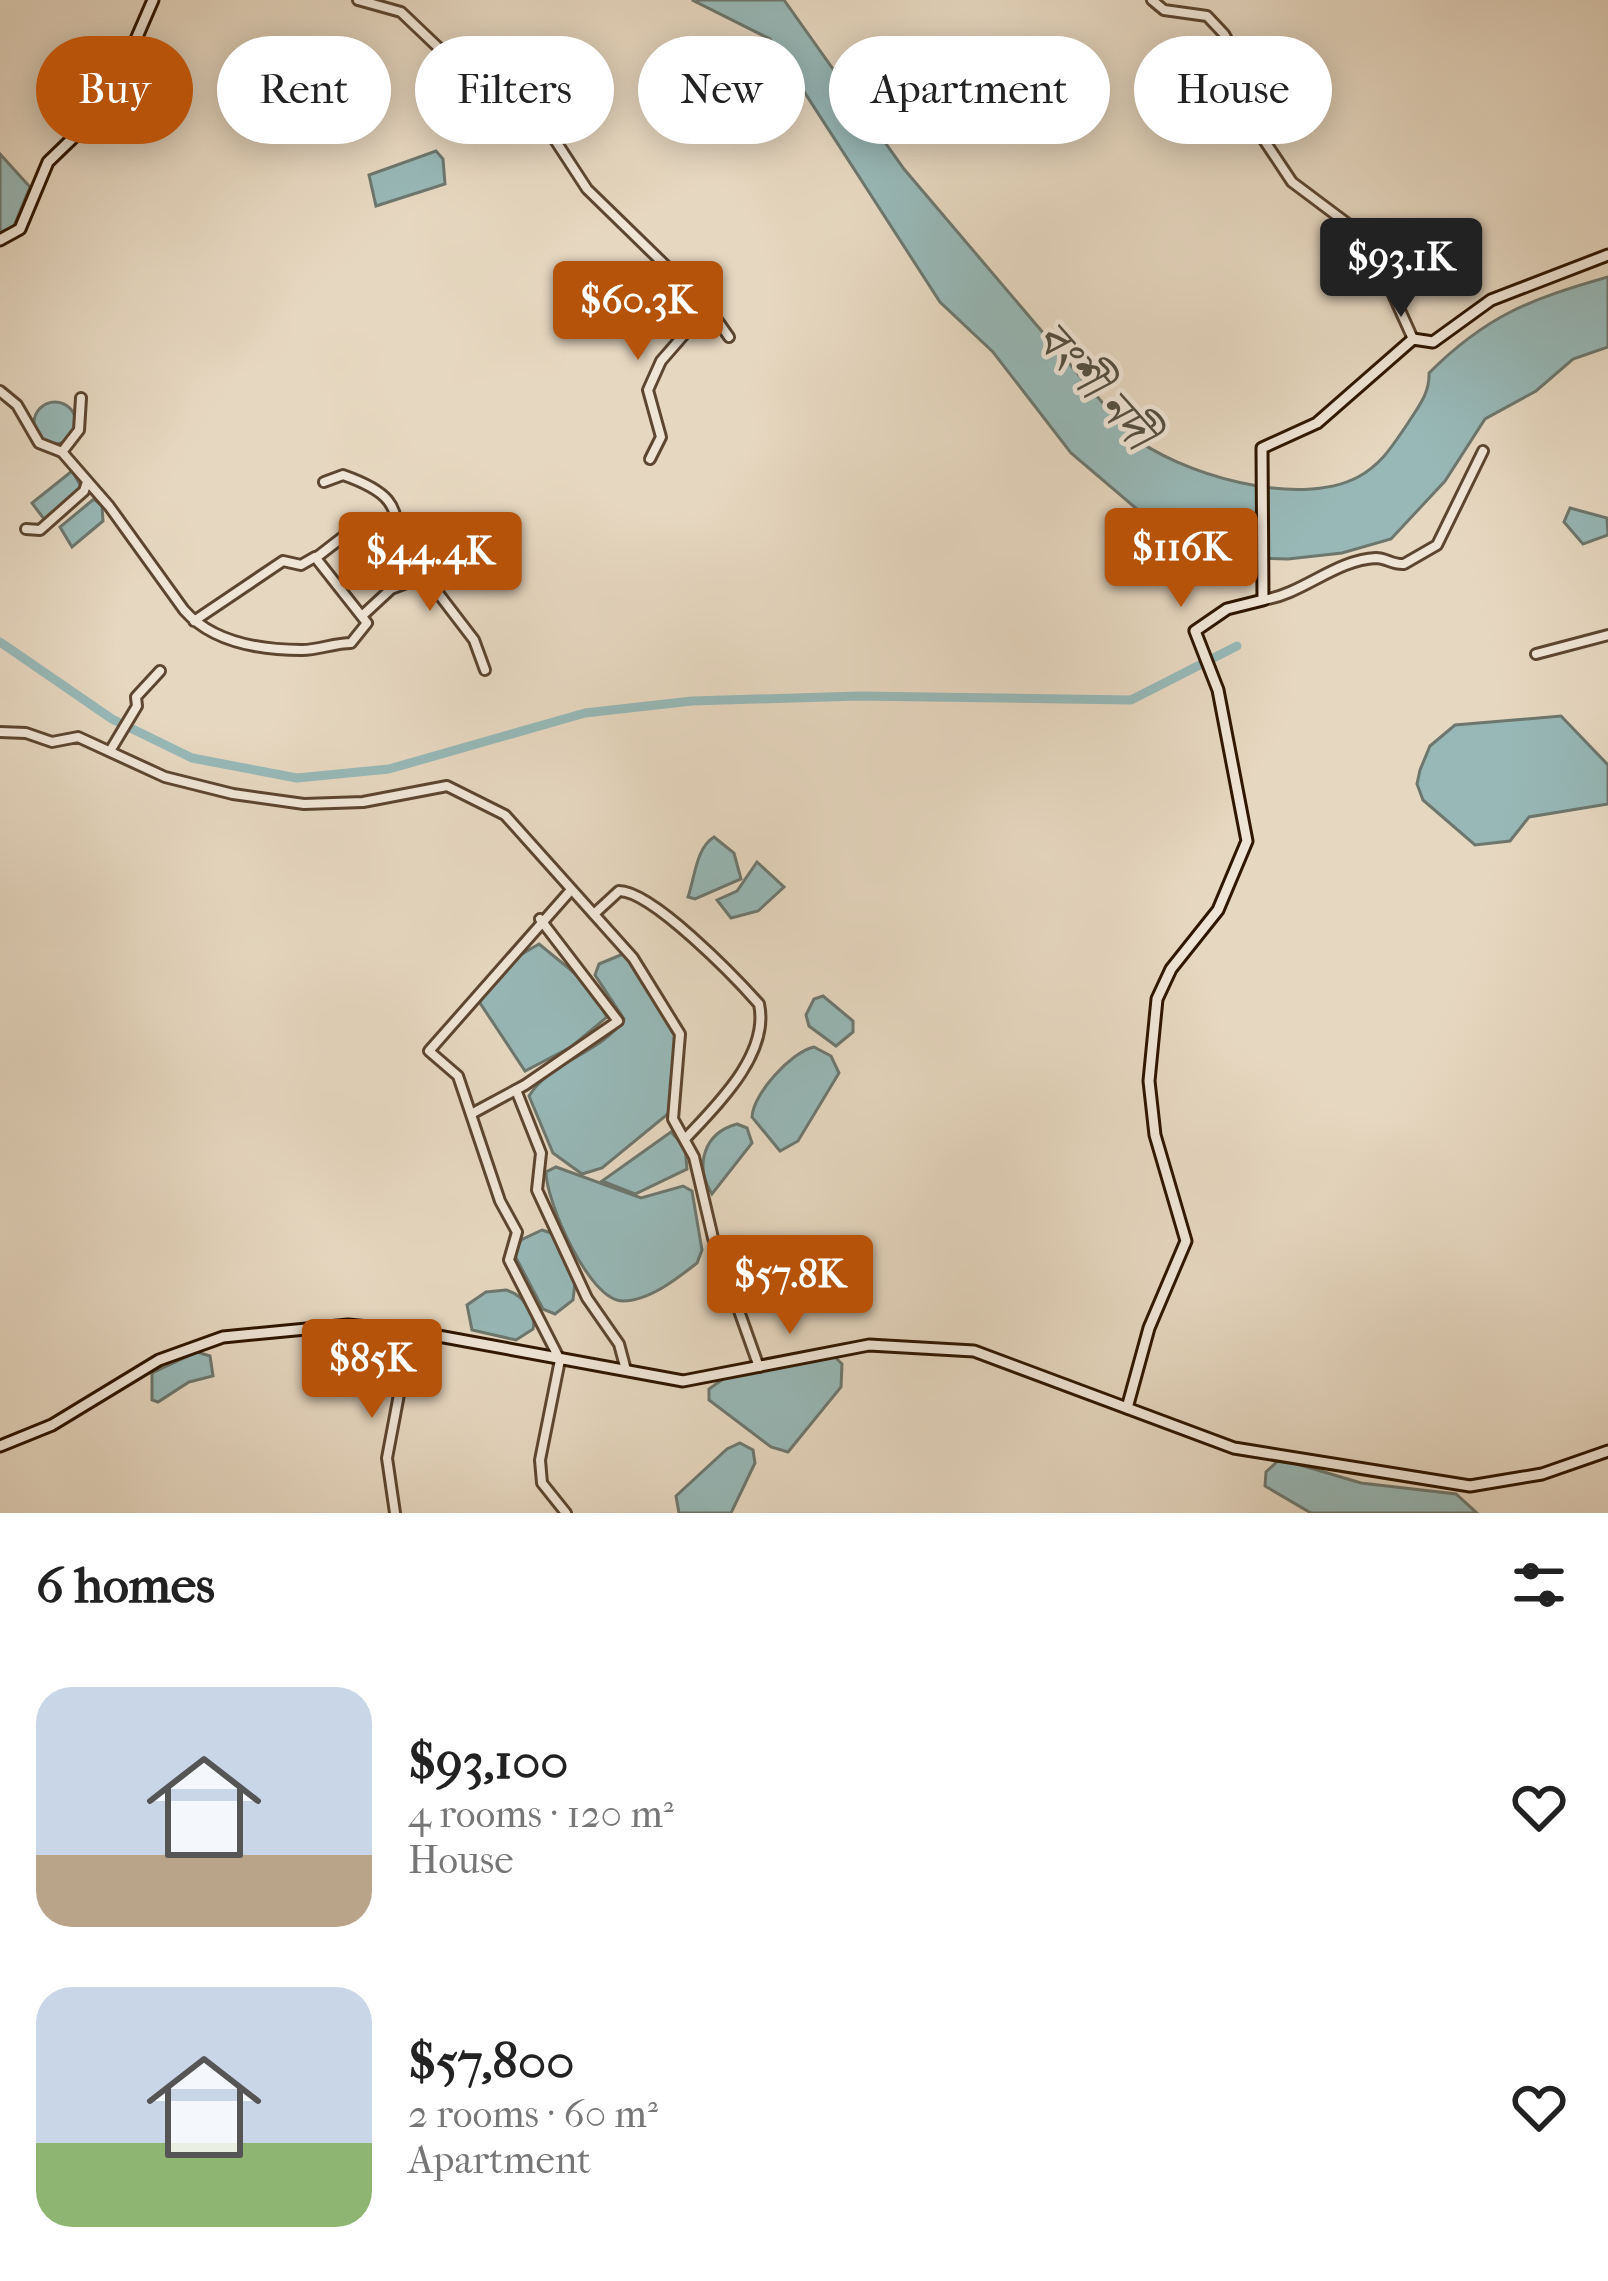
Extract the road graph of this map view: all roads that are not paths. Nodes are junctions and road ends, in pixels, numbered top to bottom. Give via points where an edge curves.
1 (152, 0) edge
2 (358, 0) edge
3 (1152, 0) edge
4 (0, 240) edge
5 (1608, 255) edge
6 (708, 307) junction
7 (729, 337) dead end
8 (1413, 339) junction
9 (0, 391) edge
10 (81, 398) dead end
11 (1483, 451) dead end
12 (62, 452) junction
13 (650, 458) dead end
14 (87, 480) junction
15 (324, 482) dead end
16 (26, 529) dead end
17 (348, 532) dead end
18 (375, 548) dead end
19 (401, 549) junction
20 (317, 557) junction
21 (413, 578) junction
22 (1263, 596) junction
23 (362, 616) junction
24 (194, 621) junction
25 (1608, 634) edge
26 (1536, 654) dead end
27 (485, 670) dead end
28 (160, 671) dead end
29 (0, 732) edge
30 (111, 750) junction
31 (572, 890) junction
32 (593, 914) junction
33 (540, 919) junction
34 (516, 1090) junction
35 (473, 1113) junction
36 (686, 1138) junction
37 (411, 1331) junction
38 (560, 1360) junction
39 (759, 1367) junction
40 (626, 1370) junction
41 (1127, 1408) junction
42 (0, 1446) edge
43 (1608, 1451) edge
44 (394, 1513) edge
45 (566, 1513) edge

1 - 4 street via 107,104 48,162 20,230
2 - 6 street via 401,12 443,52 500,65 543,111 587,189
3 - 8 street via 1164,10 1207,16 1224,34 1240,63 1251,119 1292,182 1368,238
5 - 8 street via 1491,300 1433,342
6 - 7 street
6 - 13 street via 662,361 646,396 661,436
8 - 22 street via 1317,423 1262,448
9 - 12 street via 39,442
10 - 12 street via 79,430
11 - 22 street via 1437,545 1404,565 1380,557 1283,597
12 - 14 street
14 - 16 street via 40,530
14 - 24 street
15 - 19 street via 343,475 385,494 398,512
17 - 20 street
18 - 19 street
19 - 21 street
20 - 23 street
20 - 24 street via 301,565 284,561
21 - 23 street
21 - 27 street via 430,579 474,640
22 - 41 street via 1196,626 1218,690 1247,841 1218,910 1157,999 1149,1082 1155,1135 1186,1241
23 - 24 street via 367,623 358,640 304,650 216,638
25 - 26 street
28 - 30 street via 136,697
29 - 30 street via 52,742 79,736
30 - 31 street via 187,784 280,801 363,802 454,787 505,815
31 - 32 street
31 - 33 street
32 - 36 street via 649,980 680,1034 673,1119
32 - 36 street via 619,891 631,892 759,1004 757,1042 723,1101
33 - 34 street via 618,1021
33 - 35 street via 527,944 429,1052 458,1076
34 - 35 street
34 - 40 street via 541,1153 537,1190 587,1298 620,1344
35 - 38 street via 517,1232 509,1260
36 - 39 street
37 - 38 street
37 - 42 street via 302,1326 223,1337 159,1360 52,1425
37 - 44 street via 387,1458
38 - 40 street
38 - 45 street via 540,1460 542,1483
39 - 40 street via 683,1381
39 - 41 street via 869,1345 948,1348 1013,1362
41 - 43 street via 1234,1448 1470,1486 1542,1474

